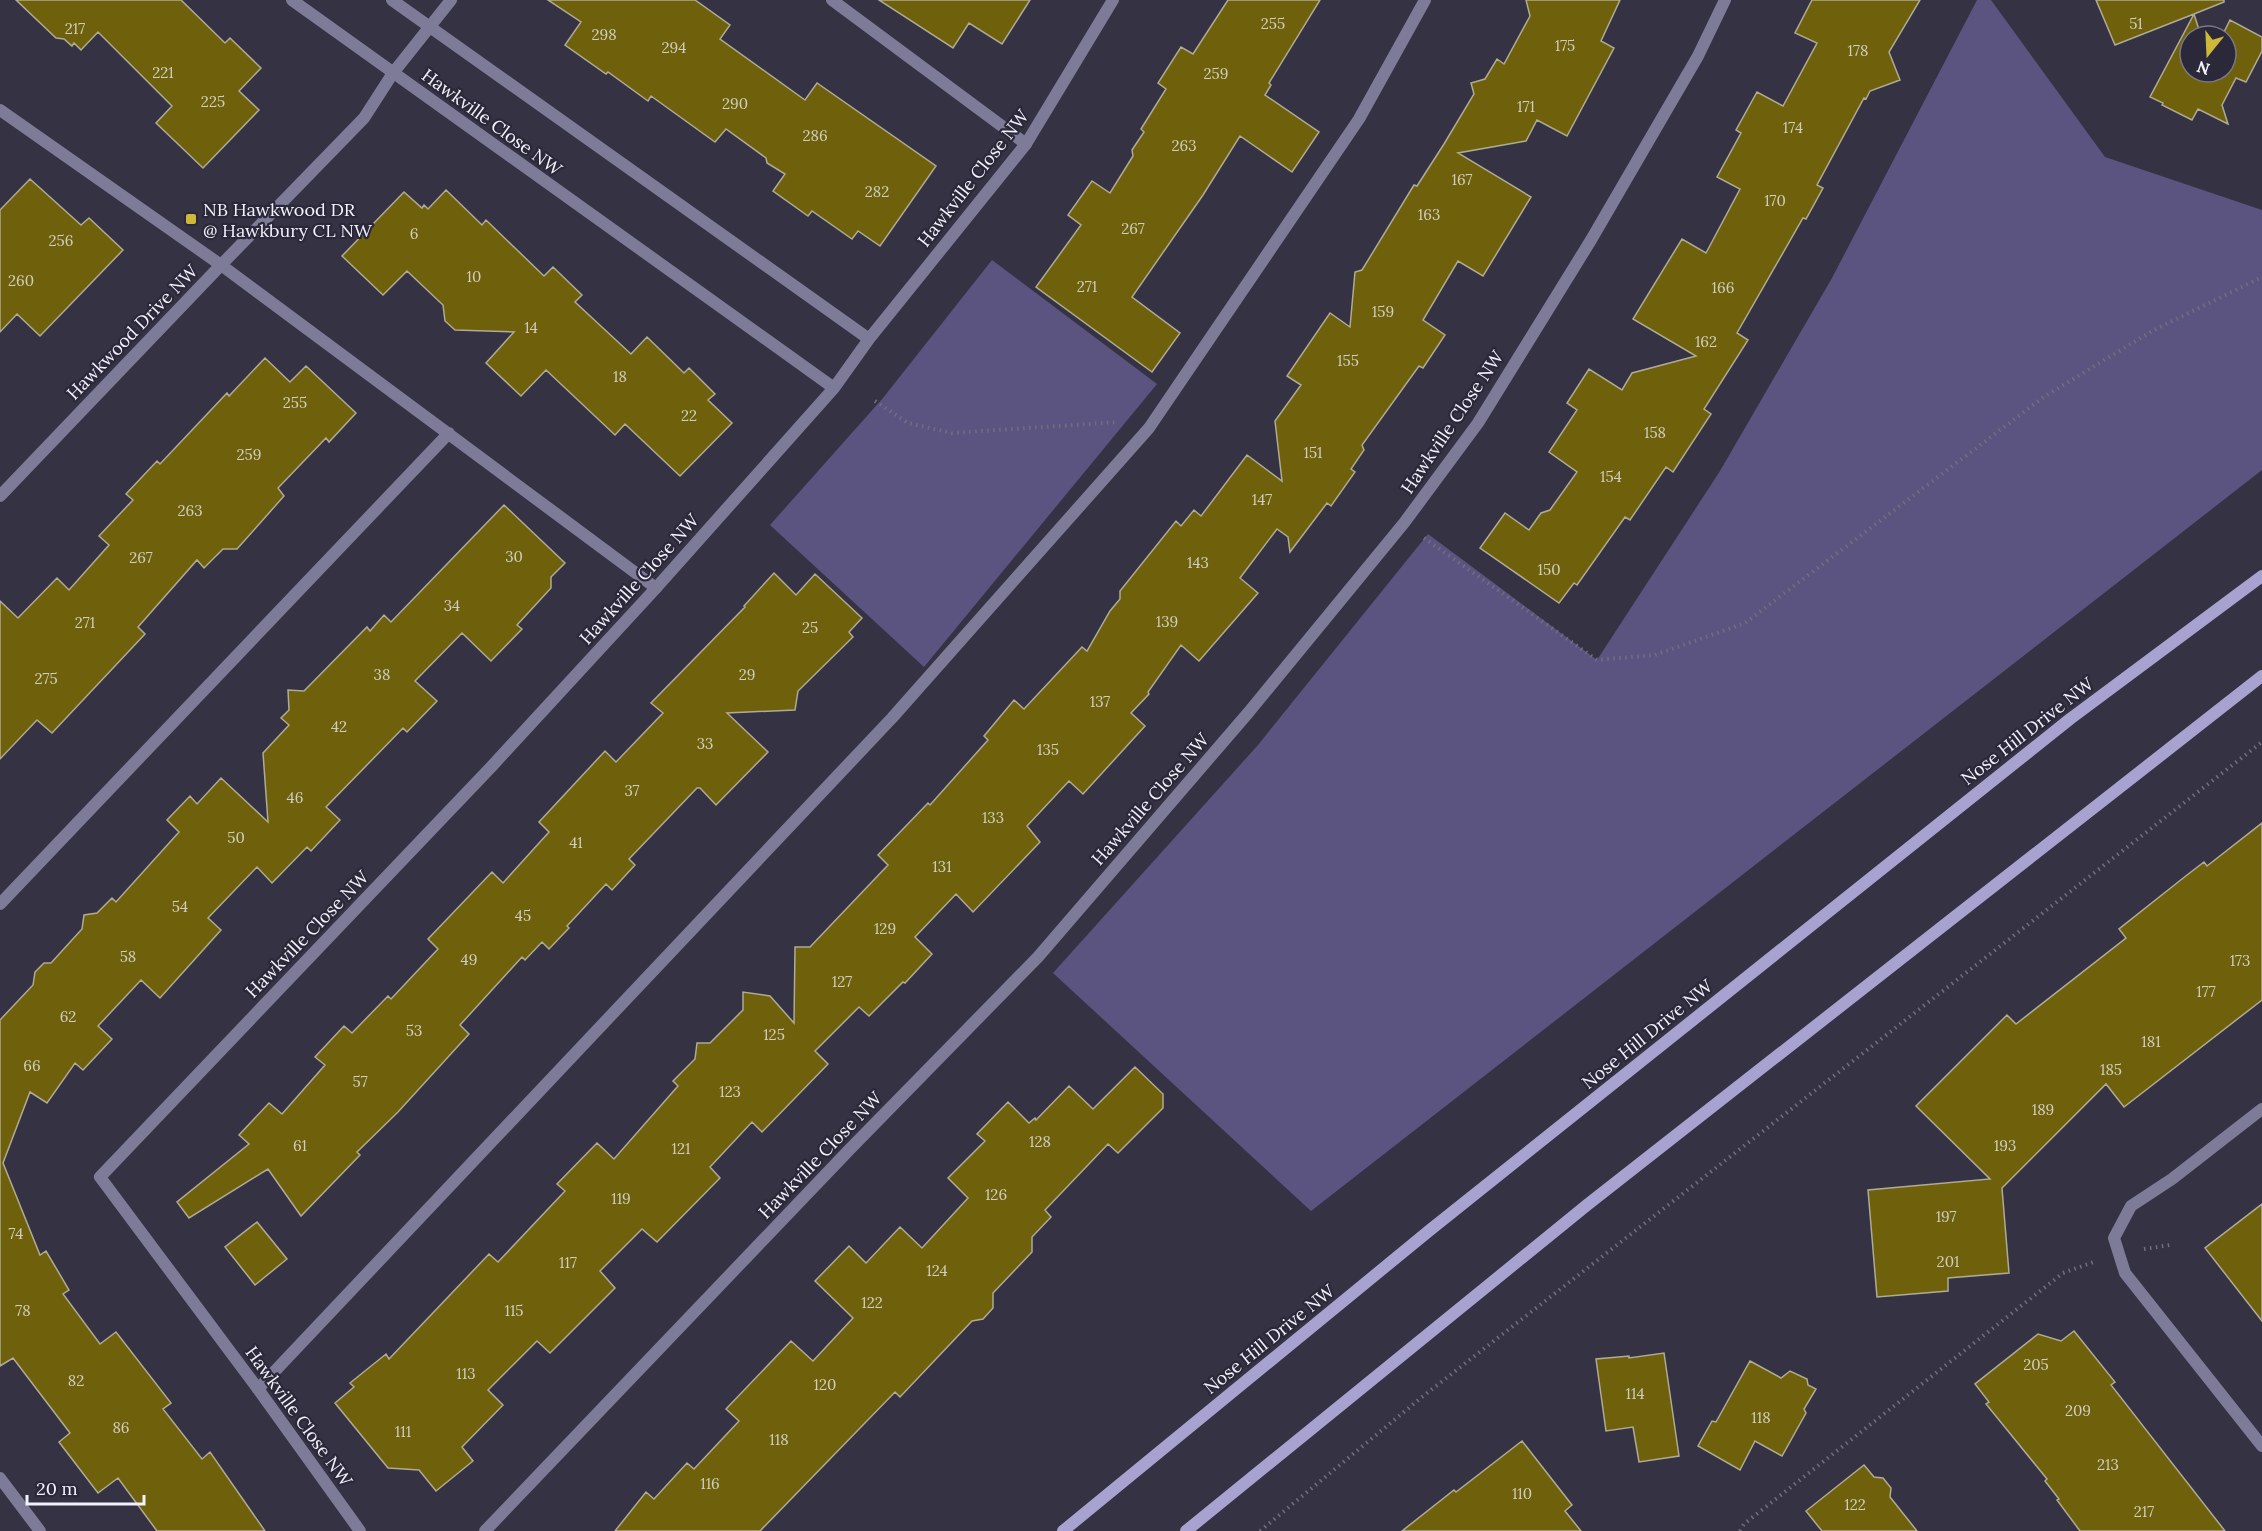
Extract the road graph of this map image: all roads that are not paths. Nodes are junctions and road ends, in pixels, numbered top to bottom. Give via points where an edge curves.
1 (292, 0) edge
2 (392, 0) edge
3 (451, 0) edge
4 (832, 0) edge
5 (1113, 0) edge
6 (1425, 0) edge
7 (1725, 0) edge
8 (430, 27) junction
9 (393, 73) junction
10 (0, 110) edge
11 (1026, 144) junction
12 (221, 265) junction
13 (869, 339) junction
14 (834, 388) junction
15 (449, 433) junction
16 (0, 496) edge
17 (2262, 576) edge
18 (656, 588) junction
19 (2262, 676) edge
20 (0, 904) edge
21 (2262, 1109) edge
22 (258, 1389) junction
23 (2262, 1446) edge
24 (0, 1478) edge
25 (40, 1531) edge
26 (360, 1531) edge
27 (485, 1531) edge
28 (1063, 1531) edge
29 (1186, 1531) edge

1 - 9 street, Hawkville Close NW
2 - 8 street
3 - 8 street, Hawkwood Drive NW
4 - 11 street
5 - 11 street, Hawkville Close NW
6 - 22 street via 1359,119 1149,428 892,718
7 - 27 street, Hawkville Close NW via 1698,56 1591,240 1478,423 1404,523 1248,713 1038,957
8 - 9 street, Hawkwood Drive NW
8 - 13 street
9 - 12 street, Hawkwood Drive NW via 364,118
9 - 14 street, Hawkville Close NW
10 - 12 street
11 - 13 street, Hawkville Close NW
12 - 15 street
12 - 16 street, Hawkwood Drive NW
13 - 14 street, Hawkville Close NW
14 - 18 street, Hawkville Close NW
15 - 18 street
15 - 20 street
17 - 28 main road, Nose Hill Drive NW via 2061,727 1430,1230
18 - 22 street, Hawkville Close NW via 100,1177
19 - 29 main road via 1587,1205
21 - 23 street via 2131,1206 2114,1238 2125,1273
22 - 26 street, Hawkville Close NW
24 - 25 street

